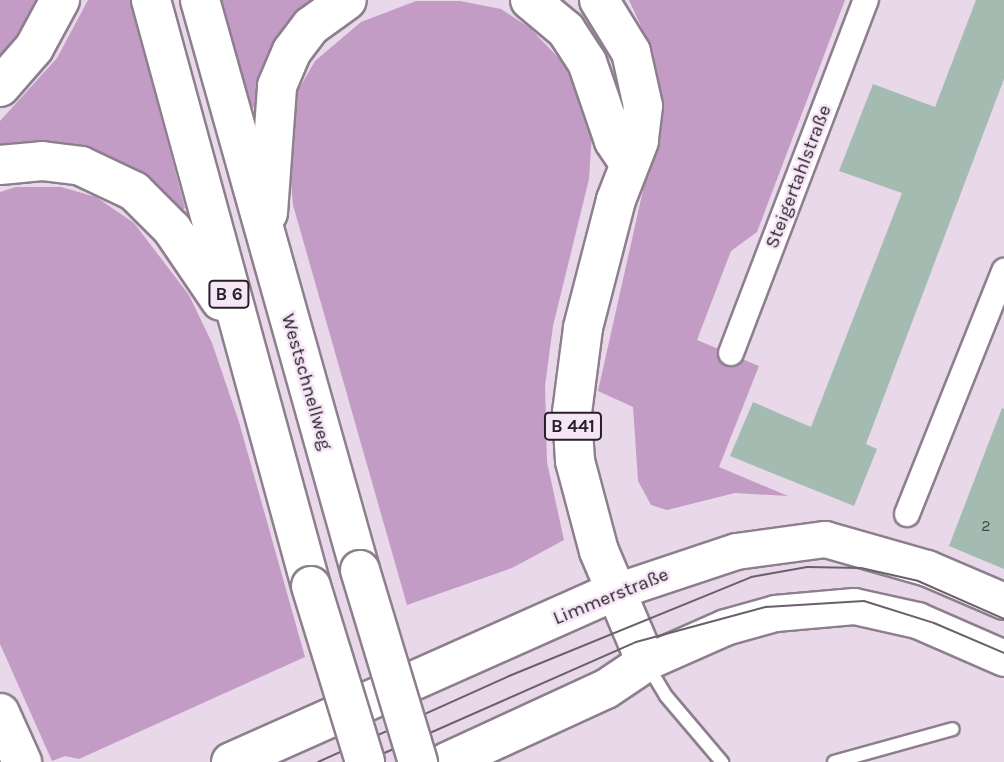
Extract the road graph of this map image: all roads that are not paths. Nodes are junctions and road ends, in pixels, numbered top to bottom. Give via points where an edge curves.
1 (60, 0) edge
2 (151, 0) edge
3 (200, 0) edge
4 (347, 0) edge
5 (530, 0) edge
6 (599, 0) edge
7 (866, 0) edge
8 (0, 87) edge
9 (628, 162) junction
10 (0, 165) edge
11 (267, 246) junction
12 (1004, 271) edge
13 (237, 325) junction
14 (731, 354) dead end
15 (907, 514) dead end
16 (613, 593) junction
17 (1004, 601) edge
18 (1004, 658) edge
19 (646, 662) junction
20 (0, 713) edge
21 (953, 729) dead end
22 (22, 762) edge
23 (231, 762) edge
24 (365, 762) edge
25 (418, 762) edge
26 (447, 762) edge
27 (722, 762) edge
28 (834, 762) edge

1 - 8 main road via 34,48
2 - 13 main road, B 6
3 - 11 main road, Westschnellweg / B 6
4 - 11 main road via 311,26 292,51 277,86
5 - 9 main road via 566,30 587,62 614,141
6 - 9 main road via 631,52 643,106 639,141
7 - 14 street, Steigertahlstraße
9 - 16 main road, B 441 via 594,278 572,413 575,461
10 - 13 main road via 42,160 81,166 134,191 172,229
11 - 25 main road, Westschnellweg / B 6, bridge
12 - 15 street
13 - 24 main road, B 6, bridge
16 - 17 street, Limmerstraße via 736,551 825,539 927,568
16 - 19 main road, B 441
16 - 23 main road, Limmerstraße
18 - 19 street via 917,620 854,606 775,613 725,626
19 - 26 main road via 606,689
19 - 27 lane via 666,696
20 - 22 main road
21 - 28 lane

